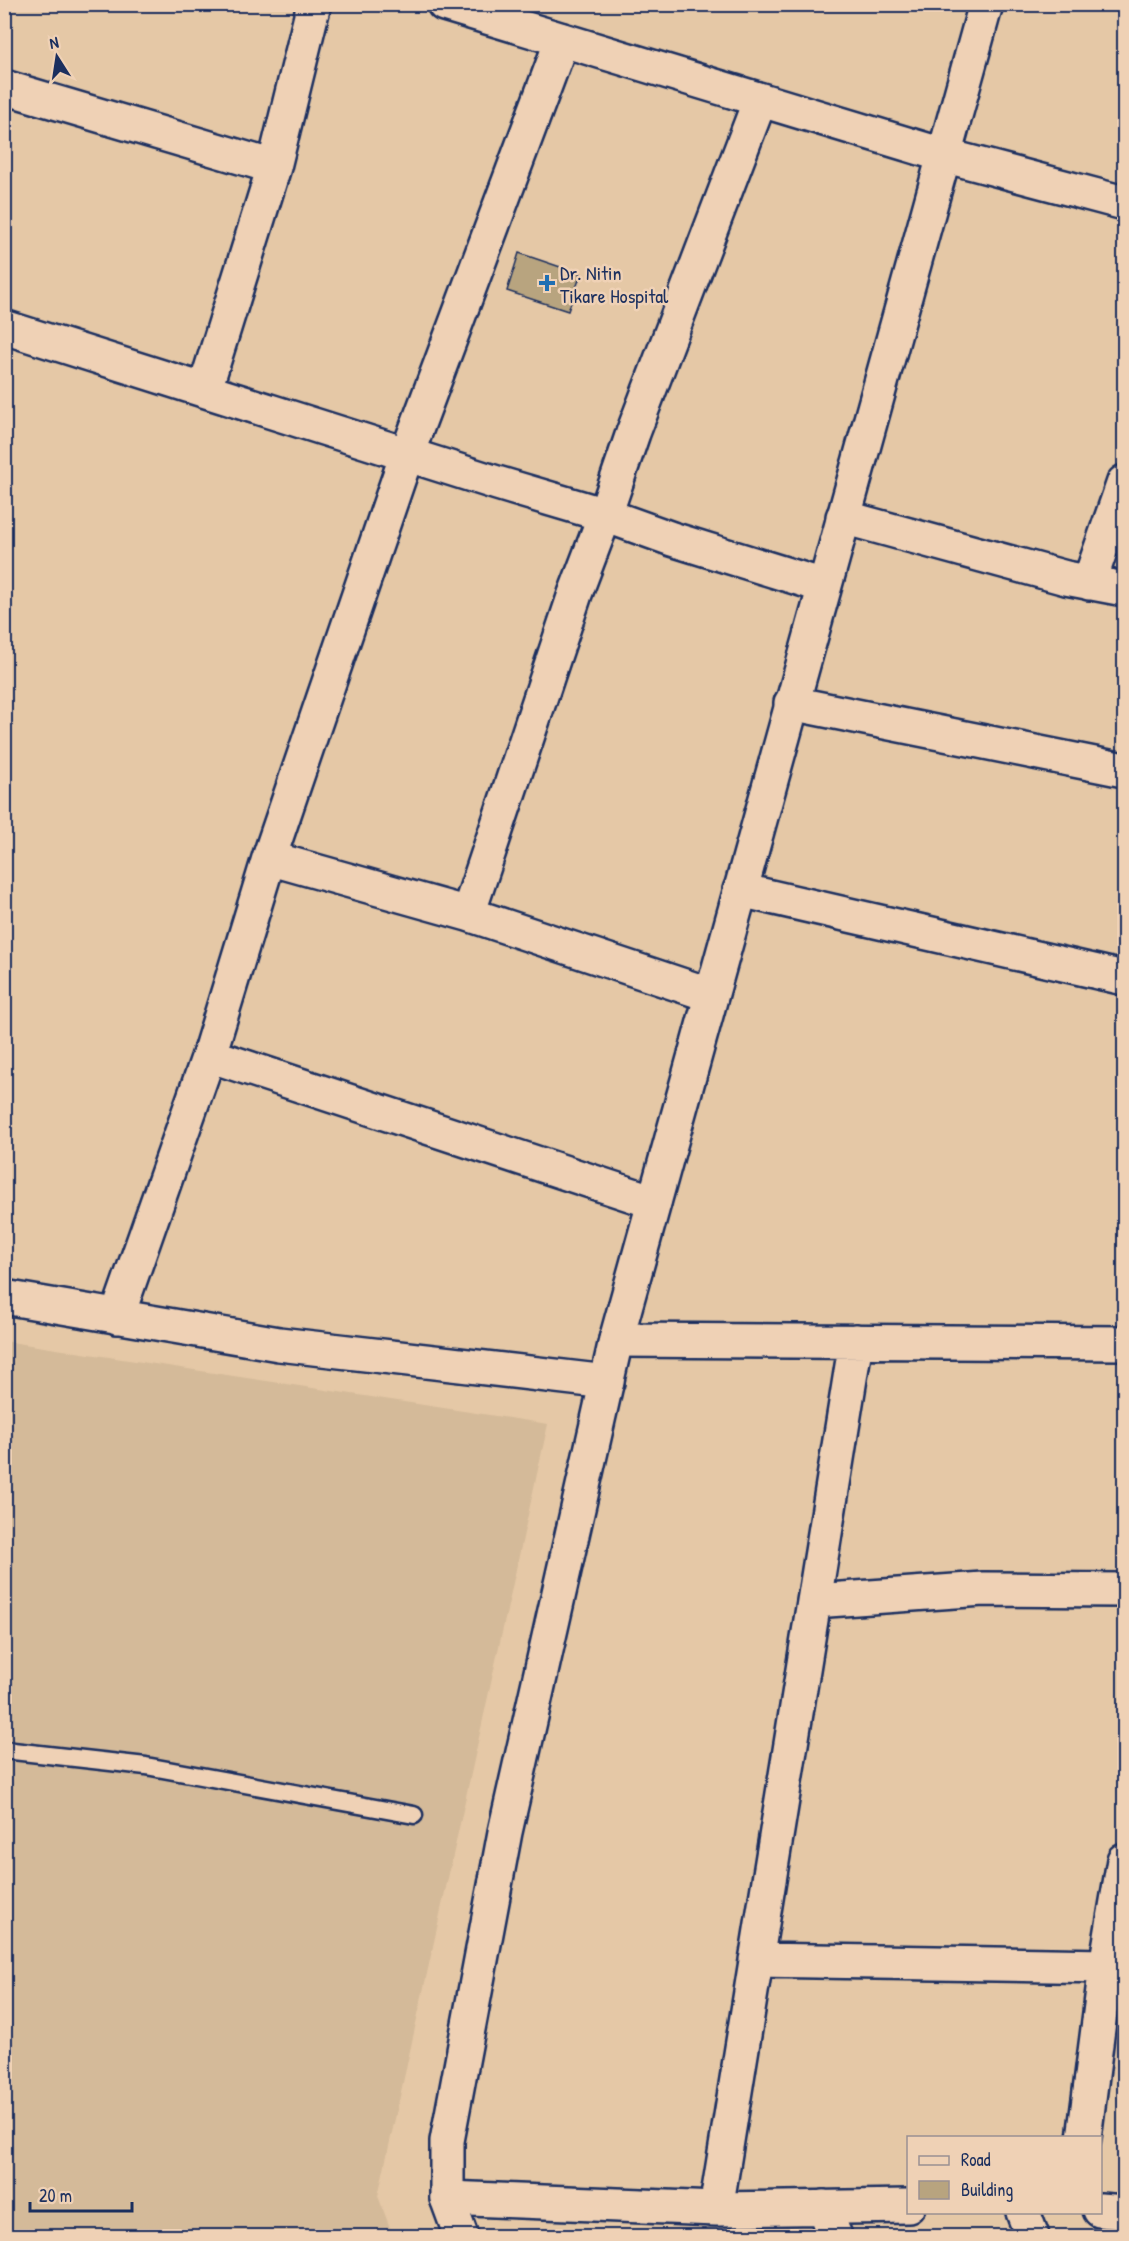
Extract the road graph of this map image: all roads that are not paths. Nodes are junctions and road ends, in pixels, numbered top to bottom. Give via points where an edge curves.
1 (314, 4) edge
2 (444, 4) edge
3 (986, 4) edge
4 (562, 40) junction
5 (4, 87) edge
6 (760, 100) junction
7 (943, 155) junction
8 (274, 167) junction
9 (1125, 203) edge
10 (4, 327) edge
11 (205, 389) junction
12 (407, 454) junction
13 (1125, 482) edge
14 (605, 515) junction
15 (843, 518) junction
16 (1089, 583) junction
17 (824, 586) junction
18 (1125, 589) edge
19 (791, 703) junction
20 (1125, 770) edge
21 (269, 858) junction
22 (740, 890) junction
23 (468, 914) junction
24 (1125, 978) edge
25 (711, 994) junction
26 (209, 1055) junction
27 (654, 1202) junction
28 (4, 1297) edge
29 (117, 1317) junction
30 (616, 1340) junction
31 (856, 1341) junction
32 (1125, 1343) edge
33 (606, 1382) junction
34 (1125, 1590) edge
35 (814, 1601) junction
36 (4, 1750) edge
37 (414, 1815) dead end
38 (1125, 1860) edge
39 (756, 1959) junction
40 (1106, 1966) junction
41 (1084, 2136) edge
42 (447, 2198) junction
43 (907, 2206) edge
44 (716, 2209) junction
45 (1102, 2210) edge
46 (1125, 2212) edge
47 (1024, 2214) edge
48 (829, 2222) edge
49 (461, 2236) edge
50 (1032, 2236) edge

1 - 8 street
2 - 4 street
3 - 7 street
4 - 6 street
4 - 12 street
5 - 8 street
6 - 7 street
6 - 14 street
7 - 9 street
7 - 15 street
8 - 11 street
10 - 11 street
11 - 12 street
12 - 14 street
12 - 21 street
13 - 16 street
14 - 17 street
14 - 23 street via 567,616
15 - 16 street
15 - 17 street
16 - 18 street
17 - 19 street
19 - 20 street
19 - 22 street
21 - 23 street
21 - 26 street
22 - 24 street
22 - 25 street
23 - 25 street
25 - 27 street
26 - 27 street
26 - 29 street
27 - 30 street
28 - 29 street
29 - 33 street via 279,1344
30 - 31 street
30 - 33 street
31 - 32 street
31 - 35 street
33 - 42 street via 505,1832 447,2140
34 - 35 street via 983,1589
35 - 39 street
36 - 37 lane via 146,1766
38 - 40 street
39 - 40 street
39 - 44 street
40 - 41 street
42 - 44 street
42 - 49 street
43 - 48 street
44 - 48 street
45 - 46 street
47 - 50 street

